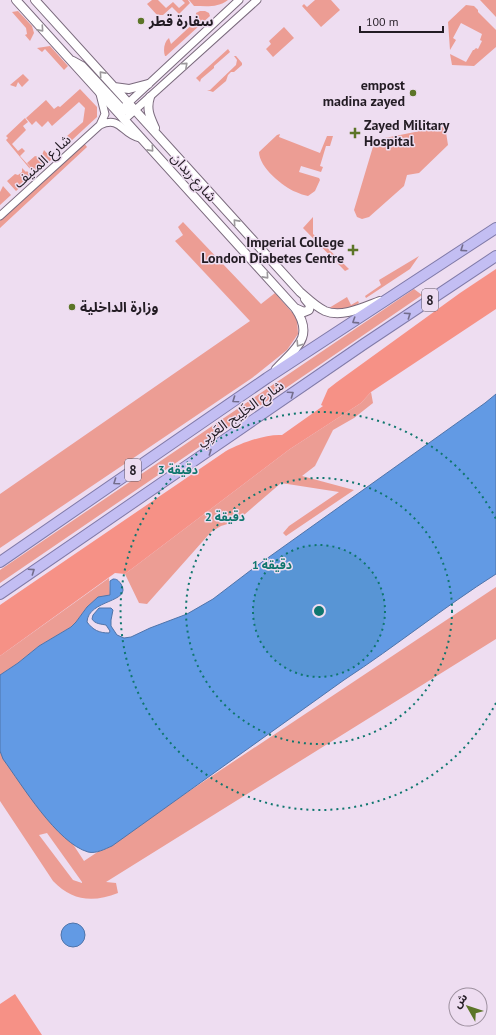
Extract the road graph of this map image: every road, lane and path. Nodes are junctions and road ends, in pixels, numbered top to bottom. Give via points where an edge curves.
1 (16, 0) edge
2 (35, 0) edge
3 (239, 0) edge
4 (257, 0) edge
5 (68, 59) junction
6 (164, 68) junction
7 (172, 77) junction
8 (148, 84) junction
9 (114, 87) junction
10 (100, 94) junction
11 (150, 97) junction
12 (123, 108) junction
13 (135, 110) junction
14 (124, 120) junction
15 (100, 125) junction
16 (158, 136) junction
17 (140, 138) junction
18 (0, 216) edge
19 (496, 228) edge
20 (496, 256) edge
21 (300, 292) junction
22 (390, 298) junction
23 (296, 308) junction
24 (267, 378) junction
25 (0, 562) edge
26 (0, 594) edge

1 -> 5 main road, شارع ربدان
9 -> 2 main road, شارع ربدان
3 - 6 street
7 -> 4 street
5 - 10 main road, شارع ربدان
5 - 12 main road via 82,66
6 - 7 street
6 - 8 street
7 - 11 street
8 - 9 main road via 128,89
8 - 12 street
9 - 12 main road, شارع ربدان
10 - 12 main road, شارع ربدان
10 - 15 street via 105,114
11 - 13 street
11 - 16 main road via 148,112
12 - 13 main road, شارع ربدان
12 - 14 main road, شارع ربدان
13 - 14 street
13 - 16 main road, شارع ربدان
14 - 17 main road, شارع ربدان
15 - 17 street via 115,122 131,135
15 - 18 street, شارع المنيف
21 -> 16 main road, شارع ربدان
17 -> 23 main road, شارع ربدان
19 -> 22 highway, شارع الخَلِيج العَربِي / 8
26 -> 20 highway, شارع الخَلِيج العَربِي / 8
21 - 22 main road, شارع ربدان via 324,311 335,313
21 - 23 main road via 309,302 310,308 304,312
22 -> 24 highway, شارع الخَلِيج العَربِي / 8
23 -> 24 main road, شارع ربدان via 304,326 303,337
24 -> 25 highway, شارع الخَلِيج العَربِي / 8

